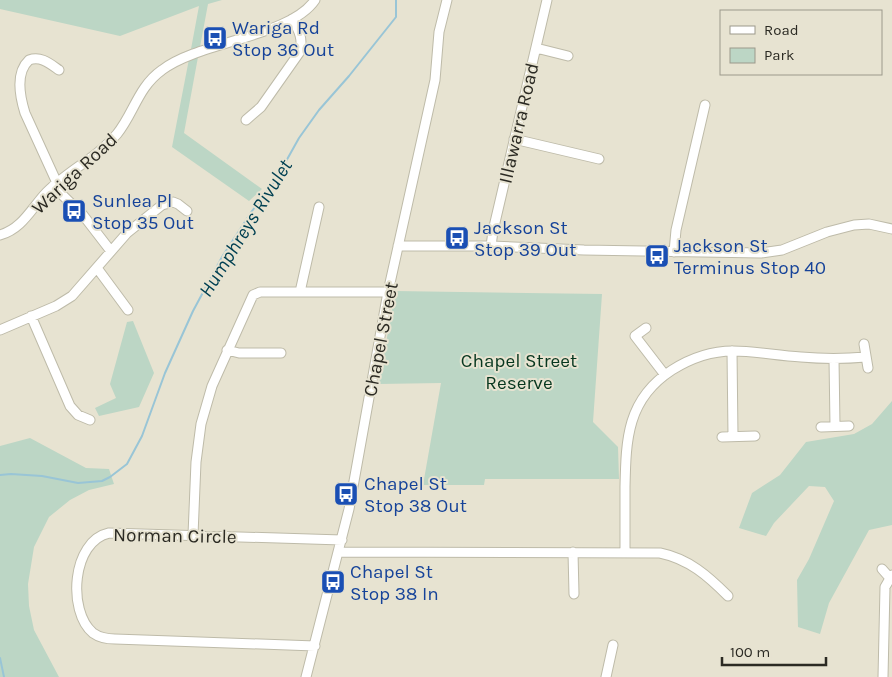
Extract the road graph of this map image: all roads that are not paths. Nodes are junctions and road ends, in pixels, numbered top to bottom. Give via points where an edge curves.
1 (315, 0) edge
2 (447, 0) edge
3 (547, 0) edge
4 (292, 19) junction
5 (536, 48) junction
6 (568, 56) dead end
7 (58, 70) dead end
8 (705, 105) dead end
9 (246, 120) dead end
10 (514, 139) junction
11 (599, 158) dead end
12 (55, 185) junction
13 (319, 207) dead end
14 (187, 211) dead end
15 (892, 229) edge
16 (0, 235) edge
17 (398, 246) junction
18 (491, 246) junction
19 (110, 250) junction
20 (674, 252) junction
21 (97, 268) junction
22 (300, 292) junction
23 (388, 292) junction
24 (128, 310) dead end
25 (31, 316) junction
26 (646, 328) dead end
27 (0, 330) edge
28 (864, 344) dead end
29 (227, 350) junction
30 (732, 351) junction
31 (281, 353) dead end
32 (866, 357) junction
33 (834, 359) junction
34 (868, 368) dead end
35 (665, 375) junction
36 (90, 420) dead end
37 (835, 426) junction
38 (849, 426) dead end
39 (821, 427) dead end
40 (732, 436) junction
41 (755, 436) dead end
42 (722, 437) dead end
43 (193, 535) junction
44 (342, 540) junction
45 (339, 552) junction
46 (573, 552) junction
47 (625, 552) junction
48 (882, 569) dead end
49 (891, 576) edge
50 (574, 594) dead end
51 (728, 596) dead end
52 (613, 645) dead end
53 (314, 646) junction
54 (306, 677) edge
55 (606, 677) edge
56 (883, 677) edge

1 - 4 street, Wariga Road
2 - 17 street, Chapel Street via 439,32 435,80
3 - 5 street, Illawarra Road
4 - 9 street via 301,37 299,53 260,107
4 - 12 street, Wariga Road via 193,54 161,70 141,91 116,136
5 - 6 street
5 - 10 street, Illawarra Road
7 - 12 street via 42,59 29,60 23,68 20,84 25,113
8 - 20 street via 676,230
10 - 11 street
10 - 18 street, Illawarra Road
12 - 16 street, Wariga Road via 16,227
12 - 19 street
13 - 22 street
14 - 19 street via 173,202 162,205
15 - 20 street via 868,224 854,226 772,252
17 - 18 street
17 - 23 street, Chapel Street
18 - 20 street
19 - 21 street
21 - 24 street
21 - 25 street via 72,296
22 - 23 street
22 - 29 street via 260,292 253,295
23 - 44 street, Chapel Street
25 - 27 street
25 - 36 street via 70,406 78,415
26 - 35 street via 632,338
28 - 32 street
29 - 31 street
29 - 43 street via 212,386 200,433
30 - 33 street
30 - 35 street via 688,360
30 - 40 street
32 - 33 street
32 - 34 street
33 - 37 street
35 - 47 street via 635,412 628,434
37 - 38 street
37 - 39 street
40 - 41 street
40 - 42 street
43 - 44 street, Norman Circle
43 - 53 street, Norman Circle via 115,532 93,540 82,560 77,582 78,603 88,628 107,639
44 - 45 street, Chapel Street
45 - 46 street
45 - 53 street, Chapel Street
46 - 47 street
46 - 50 street
47 - 51 street via 660,553 681,559 705,574
48 - 49 street
49 - 56 street via 885,587
52 - 55 street
53 - 54 street, Chapel Street

